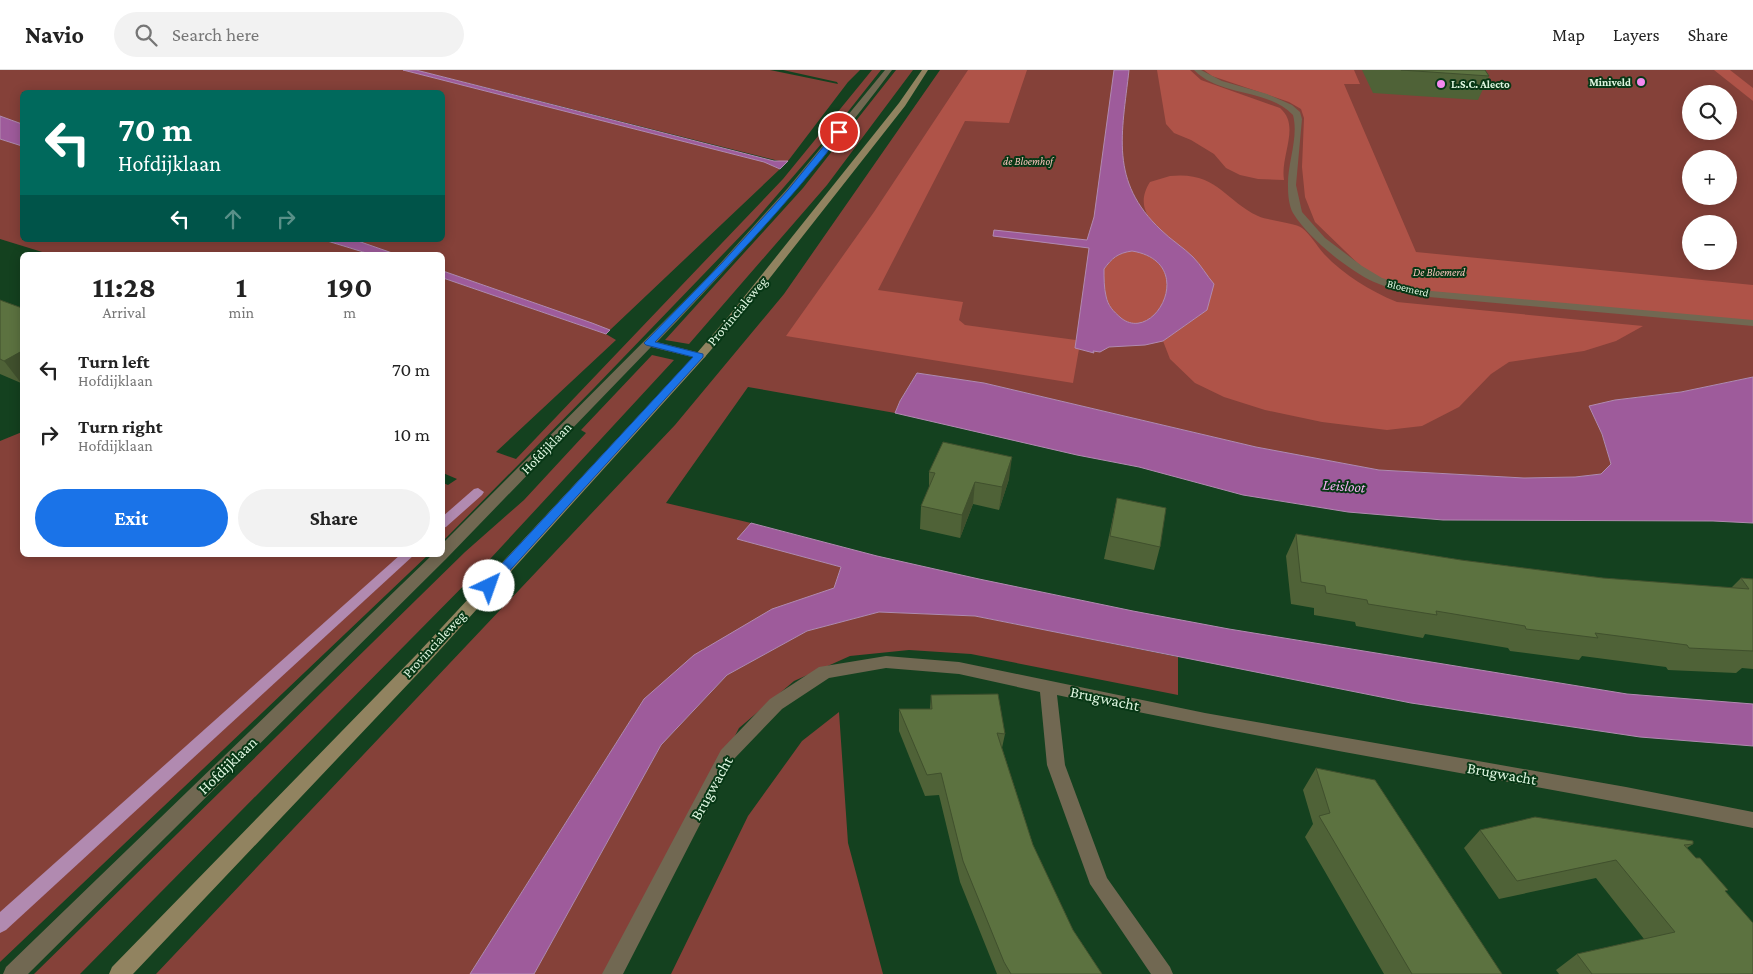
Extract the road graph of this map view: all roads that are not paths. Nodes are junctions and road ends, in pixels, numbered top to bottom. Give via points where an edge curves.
1 (889, 70) edge
2 (925, 70) edge
3 (1197, 70) edge
4 (1753, 323) edge
5 (649, 343) junction
6 (700, 356) junction
7 (445, 551) edge
8 (439, 557) edge
9 (1048, 686) junction
10 (1753, 820) edge
11 (13, 974) edge
12 (119, 974) edge
13 (612, 974) edge
14 (1163, 974) edge

1 - 5 street, Hofdijklaan via 790,192
2 - 6 main road, Provincialeweg via 878,135
3 - 4 street, Bloemerd via 1214,81 1285,103 1297,114 1299,124 1292,185 1297,211 1310,228 1348,262 1378,280 1418,293
5 - 6 street
5 - 7 street, Hofdijklaan
6 - 12 main road, Provincialeweg via 423,658
8 - 11 street, Hofdijklaan
9 - 10 street, Brugwacht via 1205,720
9 - 13 street, Brugwacht via 959,668 886,662 826,672 776,704 727,755
9 - 14 street via 1056,765 1100,884

